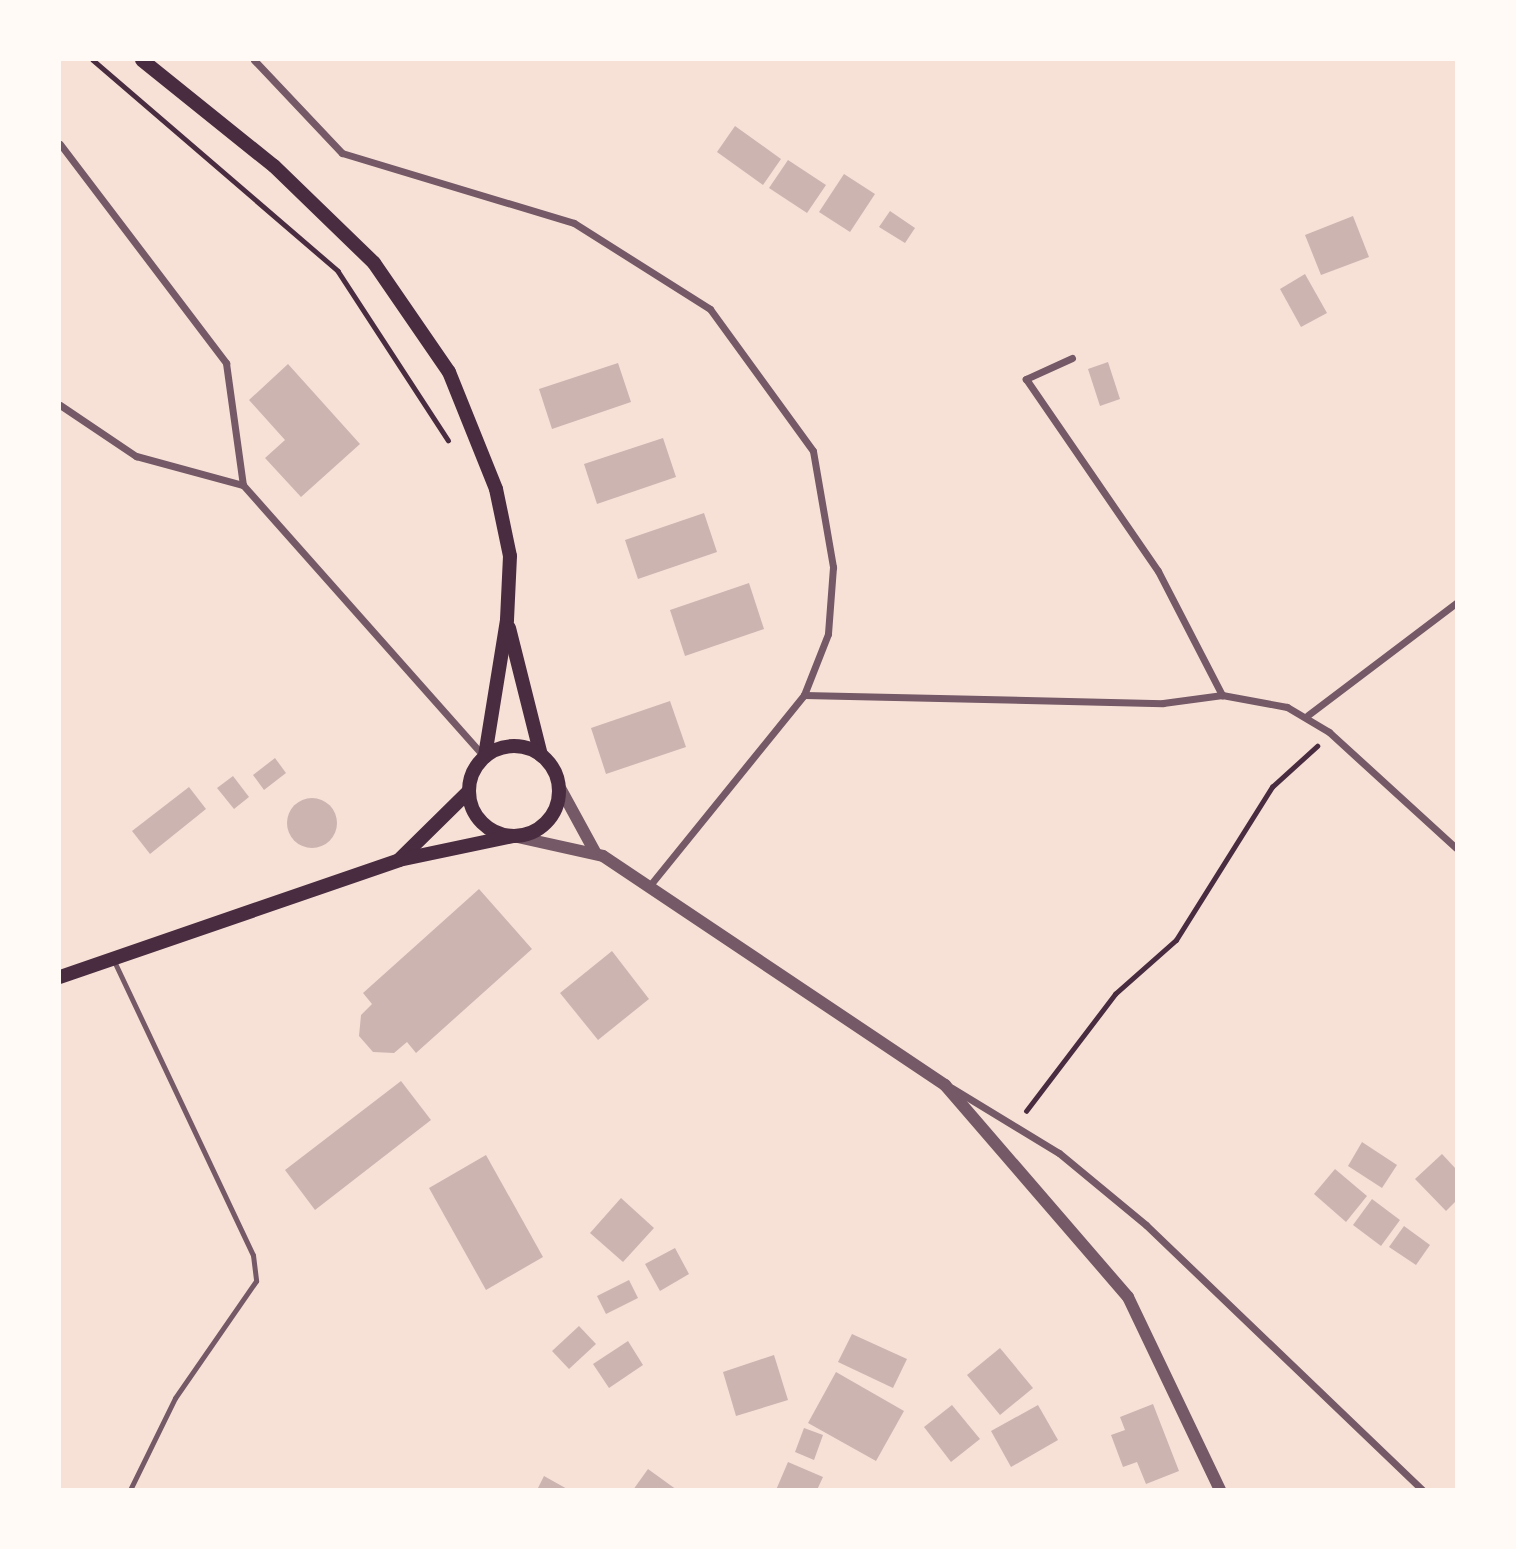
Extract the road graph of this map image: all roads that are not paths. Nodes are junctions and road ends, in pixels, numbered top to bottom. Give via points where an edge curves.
1 (142, 60) edge
2 (254, 60) edge
3 (60, 144) edge
4 (1072, 358) dead end
5 (60, 405) edge
6 (243, 485) junction
7 (1457, 603) edge
8 (507, 620) junction
9 (804, 695) junction
10 (1222, 695) junction
11 (1308, 715) junction
12 (541, 755) junction
13 (485, 756) junction
14 (559, 786) junction
15 (469, 791) junction
16 (513, 836) junction
17 (1457, 848) edge
18 (595, 852) junction
19 (399, 860) junction
20 (651, 884) junction
21 (112, 957) junction
22 (60, 977) edge
23 (946, 1085) junction
24 (130, 1489) edge
25 (1220, 1489) edge
26 (1422, 1489) edge

1 - 8 main road via 274,166 374,263 449,372 496,489 510,556
2 - 9 street via 342,153 574,223 710,309 813,451 833,567 828,634
3 - 6 street via 226,363
4 - 10 street via 1026,379 1158,571
5 - 6 street via 136,456
6 - 13 street via 290,545
7 - 11 street
8 - 12 main road
8 - 13 main road
9 - 10 street via 1163,703
9 - 20 street
10 - 11 street
11 - 17 street
12 - 13 main road via 523,746
12 - 14 main road
13 - 15 main road
14 - 16 main road via 548,821
14 - 18 street
15 - 16 main road via 482,822
15 - 19 main road
16 - 18 street
16 - 19 main road
18 - 20 street
19 - 21 main road
20 - 23 street
21 - 22 main road
21 - 24 lane via 253,1255 256,1281 175,1398
23 - 25 street via 1128,1297
23 - 26 street via 1014,1125 1146,1225

